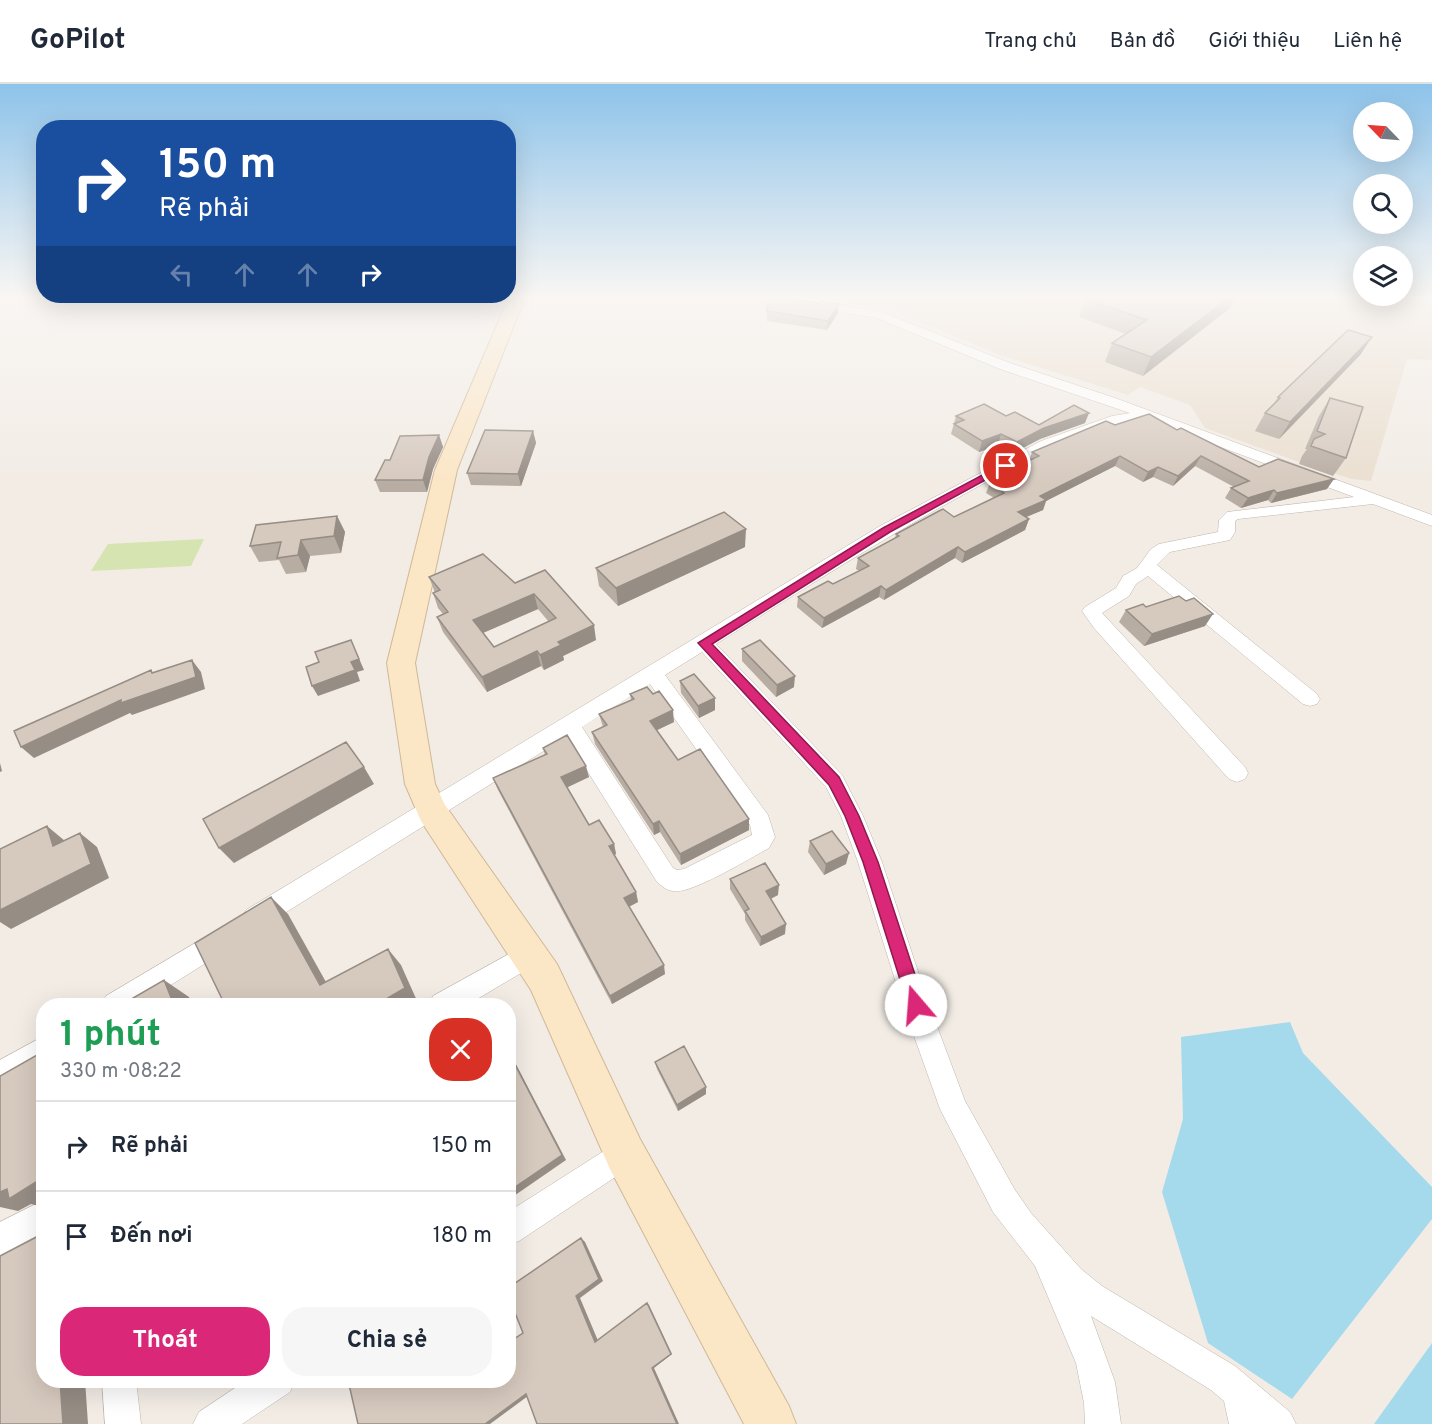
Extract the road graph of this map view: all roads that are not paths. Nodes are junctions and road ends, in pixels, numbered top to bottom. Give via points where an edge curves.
1 (491, 360) edge
2 (989, 360) edge
3 (1148, 415) junction
4 (1375, 499) junction
5 (1432, 521) edge
6 (1148, 567) junction
7 (704, 643) junction
8 (653, 674) junction
9 (1310, 699) dead end
10 (570, 726) junction
11 (1237, 773) dead end
12 (432, 812) junction
13 (529, 956) junction
14 (126, 998) edge
15 (454, 998) edge
16 (36, 1054) edge
17 (0, 1076) edge
18 (626, 1154) junction
19 (36, 1219) edge
20 (516, 1225) edge
21 (0, 1239) edge
22 (1042, 1251) junction
23 (121, 1388) edge
24 (266, 1388) edge
25 (1239, 1391) junction
26 (123, 1424) edge
27 (211, 1424) edge
28 (771, 1424) edge
29 (1103, 1424) edge
30 (1247, 1424) edge
31 (1278, 1424) edge

1 - 12 street via 446,470 400,663 420,784
2 - 3 street
3 - 4 street
3 - 7 street via 1117,419 1046,444 886,530
4 - 5 street
4 - 6 street via 1233,515 1227,520 1224,536 1165,548
6 - 9 street
6 - 11 street via 1129,580 1118,596 1091,611 1093,617
7 - 8 street
7 - 22 street via 834,781 870,862 954,1109 1004,1201
8 - 10 street
8 - 10 street via 760,822 765,837 761,841 687,879 674,881 665,875
10 - 12 street
12 - 13 street
12 - 14 street
13 - 15 street
13 - 18 street via 544,977
16 - 17 street
18 - 20 street
18 - 28 street
19 - 21 street
22 - 25 street via 1091,1297
22 - 29 street via 1084,1336 1103,1400
23 - 26 street
24 - 27 street
25 - 30 street
25 - 31 street

